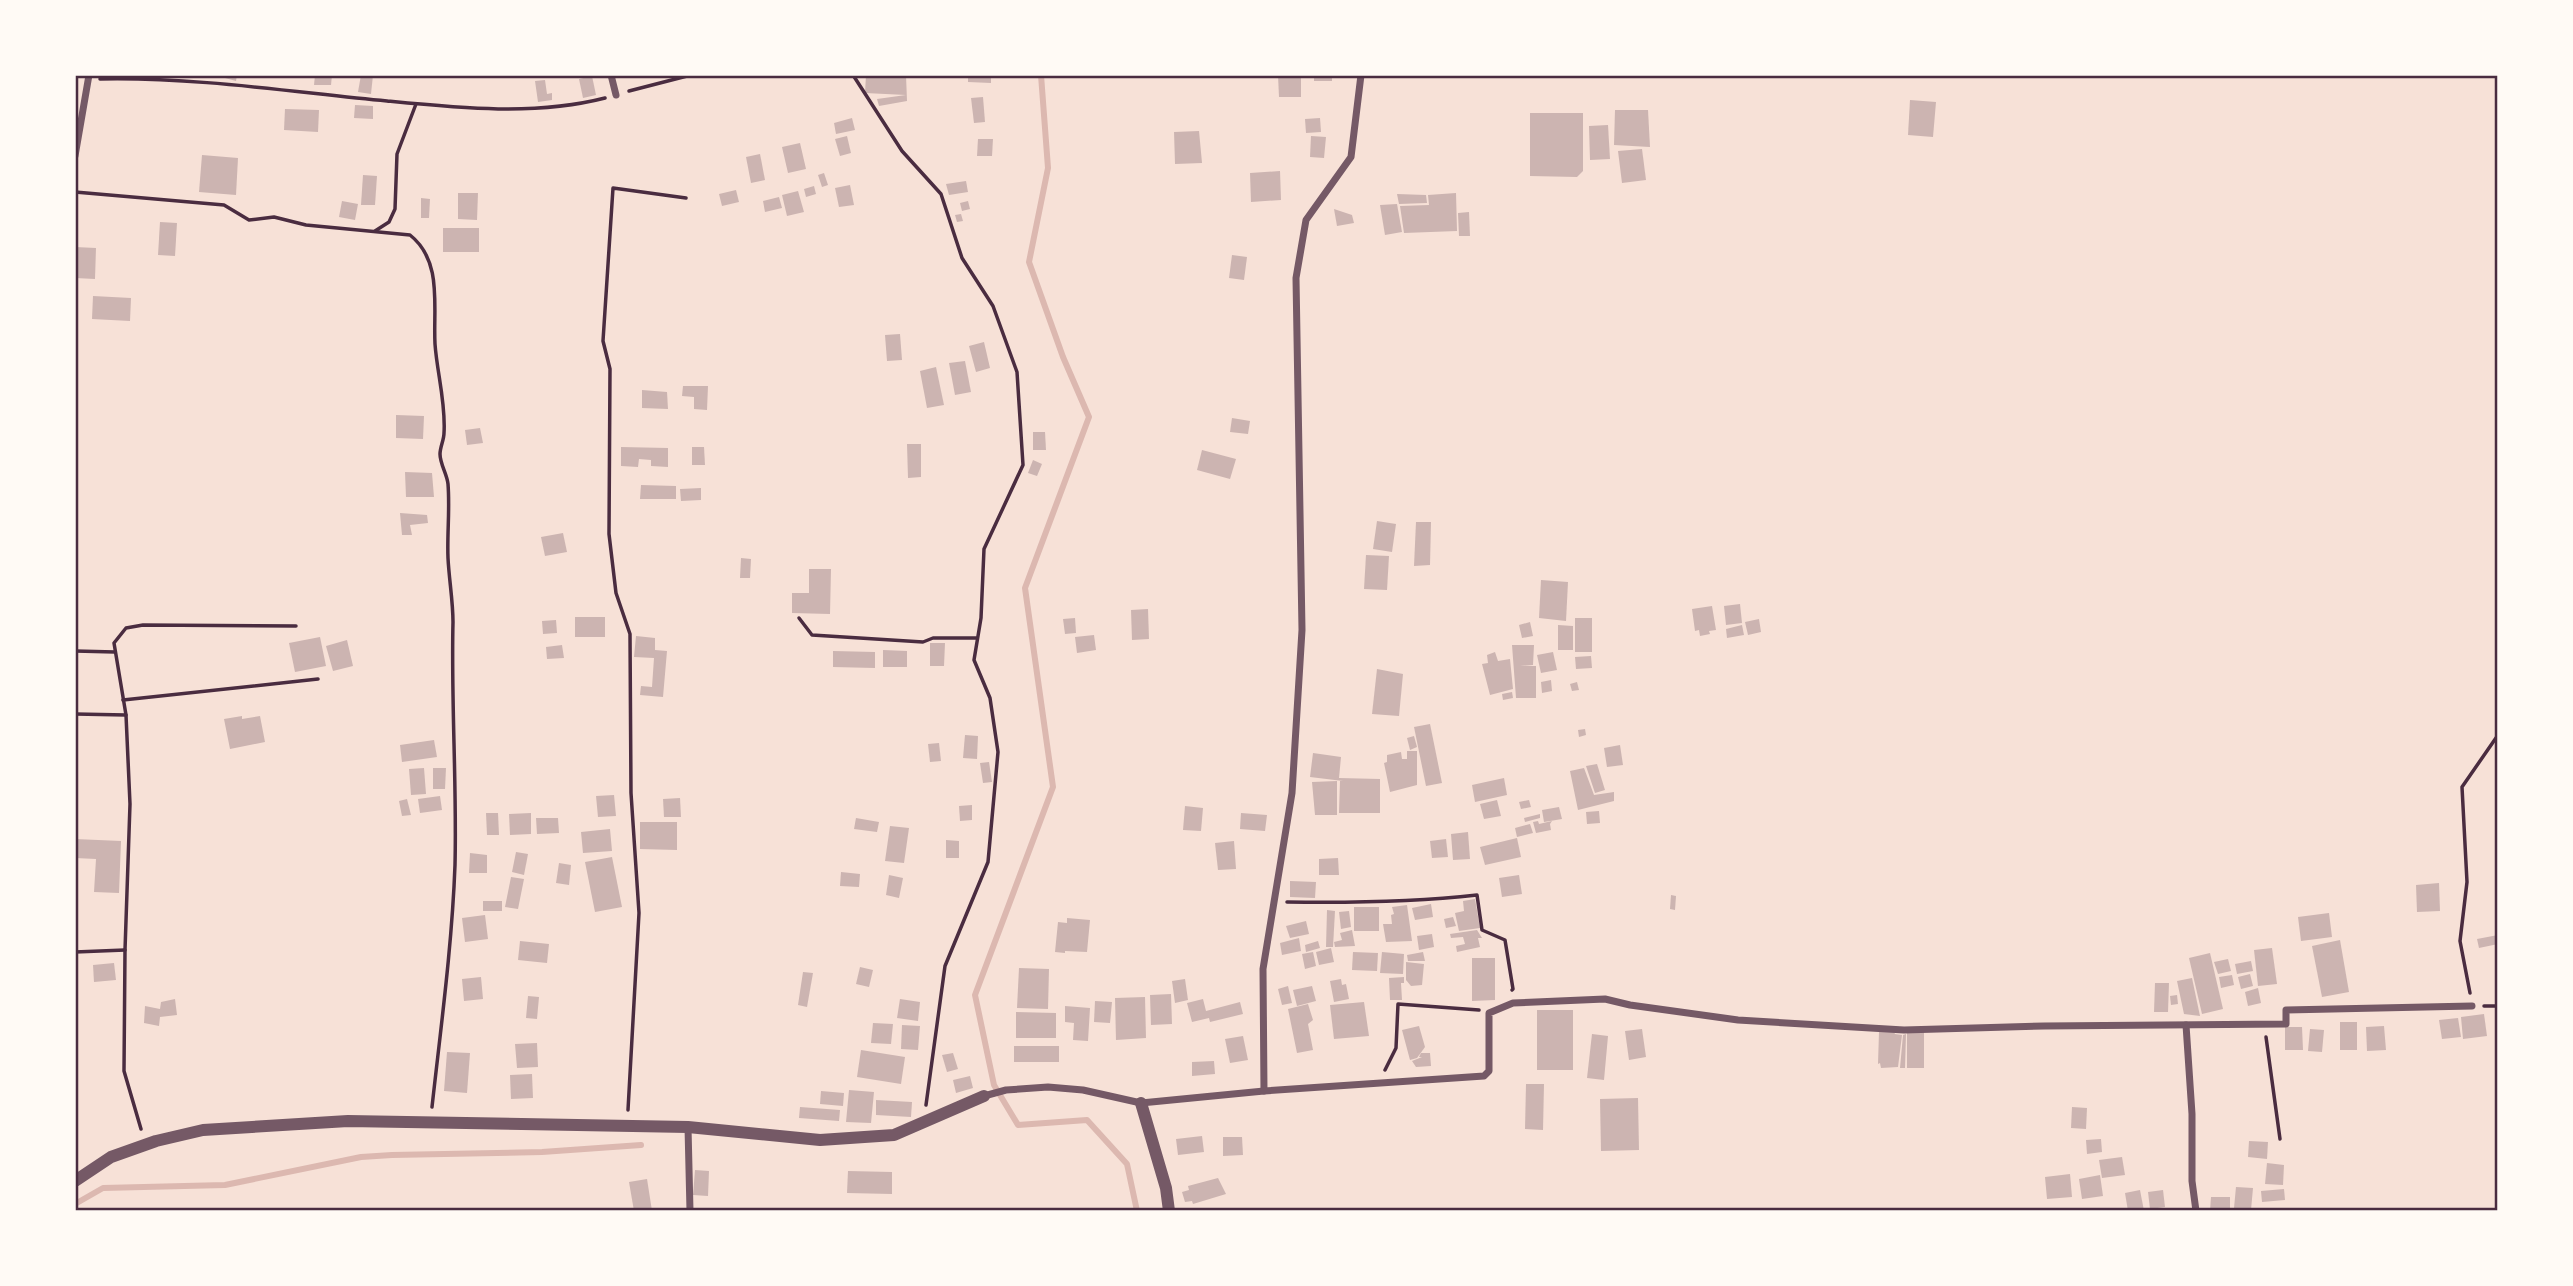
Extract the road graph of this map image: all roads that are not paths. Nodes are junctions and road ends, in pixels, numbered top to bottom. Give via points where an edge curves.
1 (611, 75) edge
2 (1361, 75) edge
3 (89, 77) edge
4 (617, 94) road end
5 (75, 156) edge
6 (2473, 1006) road end
7 (2186, 1025) junction
8 (1264, 1091) junction
9 (984, 1096) joint
10 (1141, 1103) junction
11 (688, 1127) junction
12 (75, 1181) edge
13 (690, 1211) edge
14 (1169, 1211) edge
15 (2196, 1211) edge

1 - 4 street
2 - 8 street via 1351,157 1306,220 1296,278 1302,631 1292,793 1263,969
3 - 5 street
6 - 7 street via 2286,1010 2286,1024
7 - 8 street via 1904,1030 1738,1020 1605,999 1513,1003 1489,1013 1489,1071 1484,1076
7 - 15 street
8 - 10 street
9 - 10 street via 1048,1087
9 - 11 street via 894,1135 820,1140
10 - 14 street
11 - 12 street via 348,1121 203,1130 111,1157
11 - 13 street

